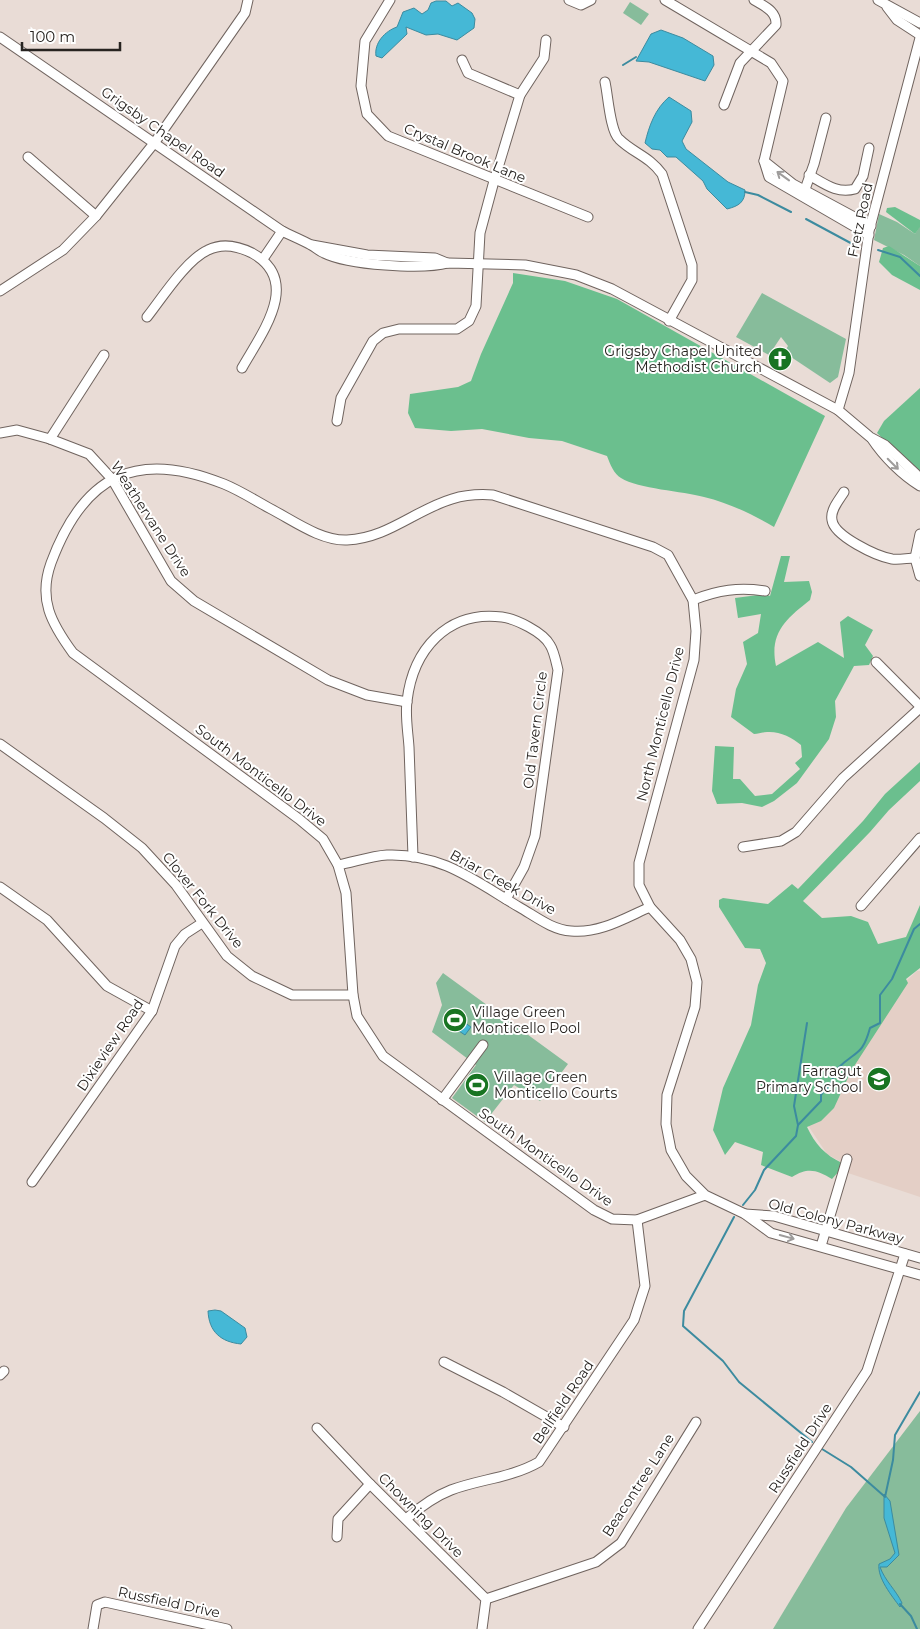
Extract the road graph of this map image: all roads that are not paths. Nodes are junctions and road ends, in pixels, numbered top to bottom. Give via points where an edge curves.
1 (248, 0) edge
2 (390, 0) edge
3 (569, 0) edge
4 (591, 0) edge
5 (665, 0) edge
6 (754, 0) edge
7 (879, 0) edge
8 (887, 6) junction
9 (920, 23) edge
10 (920, 36) edge
11 (0, 37) edge
12 (546, 40) dead end
13 (751, 51) junction
14 (462, 60) dead end
15 (605, 82) dead end
16 (520, 95) junction
17 (724, 106) dead end
18 (826, 118) dead end
19 (155, 142) junction
20 (869, 148) dead end
21 (28, 157) dead end
22 (809, 175) junction
23 (494, 180) junction
24 (803, 194) junction
25 (96, 216) junction
26 (588, 217) dead end
27 (870, 230) junction
28 (282, 231) junction
29 (263, 260) junction
30 (479, 263) junction
31 (0, 292) edge
32 (147, 317) dead end
33 (669, 321) junction
34 (104, 355) dead end
35 (242, 368) dead end
36 (838, 410) junction
37 (338, 421) dead end
38 (0, 433) edge
39 (870, 437) junction
40 (50, 439) junction
41 (112, 479) junction
42 (920, 482) edge
43 (920, 486) edge
44 (844, 492) dead end
45 (920, 534) edge
46 (915, 558) junction
47 (920, 576) edge
48 (765, 590) dead end
49 (693, 600) junction
50 (876, 662) dead end
51 (407, 702) junction
52 (920, 707) edge
53 (0, 744) edge
54 (920, 838) edge
55 (743, 847) dead end
56 (413, 856) junction
57 (338, 866) junction
58 (0, 887) edge
59 (506, 899) junction
60 (861, 906) dead end
61 (650, 907) junction
62 (202, 922) junction
63 (353, 995) junction
64 (152, 1011) junction
65 (483, 1045) dead end
66 (442, 1100) junction
67 (847, 1160) dead end
68 (32, 1182) dead end
69 (705, 1194) junction
70 (745, 1214) junction
71 (637, 1220) junction
72 (825, 1231) junction
73 (821, 1246) junction
74 (905, 1254) junction
75 (920, 1258) edge
76 (900, 1269) junction
77 (920, 1275) edge
78 (444, 1362) dead end
79 (696, 1422) dead end
80 (564, 1427) junction
81 (317, 1428) dead end
82 (370, 1484) junction
83 (406, 1519) junction
84 (337, 1537) dead end
85 (486, 1599) junction
86 (93, 1629) edge
87 (226, 1629) edge
88 (482, 1629) edge
89 (698, 1629) edge

1 - 19 street via 245,13
2 - 23 street, Crystal Brook Lane via 365,41 361,86 367,114 388,136
3 - 4 street via 581,5
5 - 13 street
6 - 13 street via 773,13 776,22 773,30
7 - 8 street
8 - 9 street
8 - 10 street via 897,20
10 - 27 street, Fretz Road
11 - 19 street, Grigsby Chapel Road
12 - 16 street via 544,58
13 - 17 street via 740,63
13 - 24 street via 771,63 783,81 764,161 769,177
14 - 16 street via 468,73
15 - 33 street via 614,131 618,139 654,162 662,174 692,265 692,280
16 - 23 street
18 - 22 street
19 - 25 street
19 - 28 street, Grigsby Chapel Road
20 - 22 street via 863,176 855,189 845,192
21 - 25 street
22 - 24 street
23 - 26 street, Crystal Brook Lane
23 - 30 street via 480,233
24 - 27 street
25 - 31 street via 63,250
27 - 36 street, Fretz Road via 848,373
28 - 29 street
28 - 30 street, Grigsby Chapel Road via 324,253 365,263 436,266
29 - 32 street via 228,245 208,250 193,261
29 - 35 street via 277,291 275,310
30 - 33 street, Grigsby Chapel Road via 525,265 576,275 612,289
30 - 37 street via 476,306 469,321 457,329 398,329 383,333 373,341 341,398
33 - 36 street, Grigsby Chapel Road
34 - 40 street
36 - 39 street, Grigsby Chapel Road
38 - 40 street, Weathervane Drive via 17,430
39 - 42 street, Grigsby Chapel Road via 885,445 916,474
39 -> 43 street, Grigsby Chapel Road via 878,449
40 - 41 street, Weathervane Drive via 89,454
41 - 49 street, North Monticello Drive via 132,470 172,468 226,485 324,536 346,540 375,536 452,499 493,495 653,547 668,555
41 - 51 street, Weathervane Drive via 171,581 194,601 328,680 367,695
41 - 57 street, South Monticello Drive via 92,493 69,522 51,563 45,587 48,611 61,637 73,652 300,819 322,839
44 - 46 street via 832,511 832,520 844,537 892,559
45 - 46 street
46 - 47 street
48 - 49 street via 716,591
49 - 61 street, North Monticello Drive via 694,660 638,863 640,885
50 - 52 street
51 - 56 street, Old Tavern Circle
51 - 59 street, Old Tavern Circle via 420,656 432,640 450,626 472,618 513,618 550,644 558,670 536,828 524,868
52 - 55 street via 843,778 796,832 781,841
53 - 62 street, Clover Fork Drive via 142,848 176,885
54 - 60 street
56 - 57 street, Briar Creek Drive via 386,855
56 - 59 street, Briar Creek Drive via 449,865
57 - 63 street, South Monticello Drive via 346,893
58 - 64 street via 47,920 107,986
59 - 61 street, Briar Creek Drive via 549,925 569,932 605,927
61 - 69 street, North Monticello Drive via 680,940 691,959 696,982 695,1007 667,1095 666,1124 671,1150 686,1176
62 - 63 street, Clover Fork Drive via 227,956 252,976 292,996
62 - 64 street, Dixieview Road via 175,946
63 - 66 street, South Monticello Drive via 357,1016 383,1056
64 - 68 street, Dixieview Road
65 - 66 street
66 - 71 street, South Monticello Drive via 594,1210 612,1219
67 - 72 street
69 - 70 street, Old Colony Parkway
69 - 71 street, South Monticello Drive
70 - 72 street, Old Colony Parkway via 774,1216
70 -> 73 street, Old Colony Parkway via 771,1233
71 - 80 street, Bellfield Road via 645,1286 634,1320
72 - 73 street
72 - 74 street, Old Colony Parkway
73 - 76 street, Old Colony Parkway
74 - 75 street, Old Colony Parkway
74 - 76 street, Russfield Drive
76 - 77 street, Old Colony Parkway
76 - 89 street, Russfield Drive via 867,1371
78 - 80 street
79 - 85 street, Beacontree Lane via 620,1543 596,1562
80 - 83 street, Bellfield Road via 539,1462 524,1471 451,1490 426,1501
81 - 82 street, Chowning Drive
82 - 83 street, Chowning Drive
82 - 84 street via 338,1519
83 - 85 street, Chowning Drive
85 - 88 street
86 - 87 street, Russfield Drive via 97,1605 105,1602

